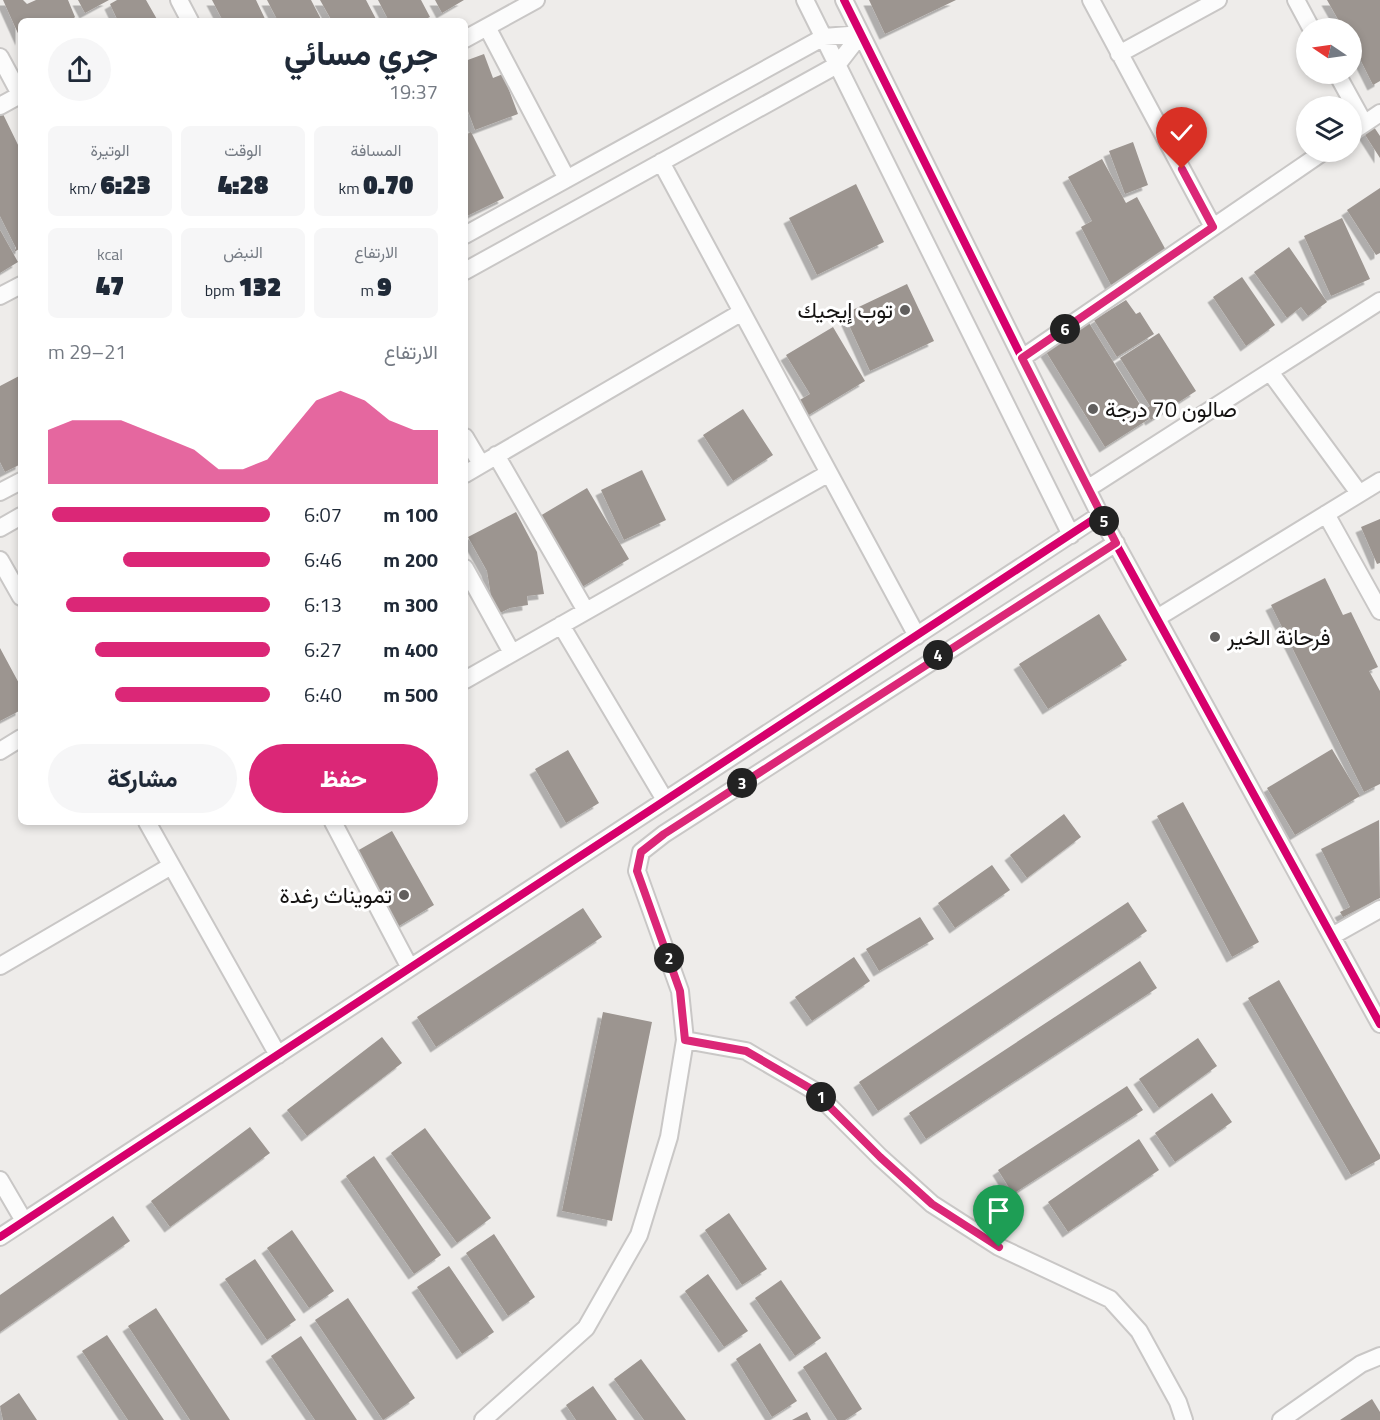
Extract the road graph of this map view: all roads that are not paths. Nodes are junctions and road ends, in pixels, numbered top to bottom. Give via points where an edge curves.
1 (179, 0) edge
2 (536, 0) edge
3 (805, 0) edge
4 (844, 0) edge
5 (1090, 0) edge
6 (1218, 0) edge
7 (1296, 0) edge
8 (188, 18) edge
9 (1306, 18) edge
10 (487, 27) junction
11 (861, 34) junction
12 (468, 37) edge
13 (824, 37) junction
14 (1119, 54) junction
15 (0, 57) edge
16 (837, 64) junction
17 (18, 90) edge
18 (18, 97) edge
19 (0, 106) edge
20 (1380, 112) edge
21 (1362, 125) edge
22 (661, 162) junction
23 (1308, 162) edge
24 (567, 179) junction
25 (1213, 227) junction
26 (468, 234) edge
27 (468, 269) edge
28 (18, 287) edge
29 (0, 296) edge
30 (1379, 303) edge
31 (742, 312) junction
32 (1022, 358) junction
33 (1270, 372) junction
34 (468, 442) edge
35 (496, 455) junction
36 (481, 464) junction
37 (468, 472) edge
38 (829, 473) junction
39 (1380, 481) edge
40 (18, 483) edge
41 (1088, 489) junction
42 (0, 492) edge
43 (1359, 493) junction
44 (1326, 514) junction
45 (1100, 515) junction
46 (18, 518) edge
47 (0, 528) edge
48 (1071, 535) junction
49 (1116, 543) junction
50 (0, 560) edge
51 (468, 573) edge
52 (18, 592) edge
53 (586, 611) junction
54 (1380, 611) edge
55 (1157, 618) junction
56 (561, 625) junction
57 (917, 636) junction
58 (512, 653) junction
59 (468, 678) edge
60 (18, 740) edge
61 (0, 751) edge
62 (666, 800) junction
63 (149, 825) edge
64 (335, 825) edge
65 (171, 866) junction
66 (1380, 909) edge
67 (1332, 936) junction
68 (0, 966) edge
69 (410, 968) junction
70 (1380, 1024) edge
71 (685, 1040) junction
72 (278, 1055) junction
73 (0, 1180) edge
74 (24, 1221) junction
75 (0, 1237) edge
76 (1380, 1356) edge
77 (483, 1420) edge
78 (1184, 1420) edge
79 (1281, 1420) edge

1 - 8 street
2 - 10 street
3 - 13 street
4 - 11 street
5 - 14 street
6 - 14 street
7 - 9 street
10 - 12 street
10 - 24 street
11 - 13 street
11 - 16 street
11 - 32 street
13 - 16 street
13 - 24 street
14 - 25 street
15 - 17 street
16 - 22 street
16 - 48 street
18 - 19 street
20 - 21 street
22 - 27 street
22 - 31 street
23 - 25 street
24 - 26 street
25 - 32 street
28 - 29 street
30 - 33 street
31 - 35 street
31 - 38 street
32 - 41 street
33 - 41 street
33 - 43 street
34 - 36 street
35 - 36 street
35 - 53 street
36 - 37 street
38 - 53 street
38 - 57 street
39 - 43 street
40 - 42 street
41 - 45 street
43 - 44 street
44 - 54 street
44 - 55 street
45 - 48 street
45 - 49 street
46 - 47 street
48 - 57 street
49 - 55 street
49 - 71 street via 641,852 637,871 680,991
50 - 52 street
51 - 58 street
53 - 56 street
55 - 67 street
56 - 58 street
56 - 62 street
57 - 62 street
58 - 59 street
60 - 61 street
62 - 69 street
63 - 65 street
64 - 69 street
65 - 68 street
65 - 72 street
66 - 67 street
67 - 70 street
69 - 72 street
71 - 77 street via 669,1137 639,1235 586,1328
71 - 78 street via 746,1051 813,1090 932,1204 999,1247 1110,1299 1139,1331
72 - 74 street
73 - 74 street
74 - 75 street
76 - 79 street via 1361,1364

